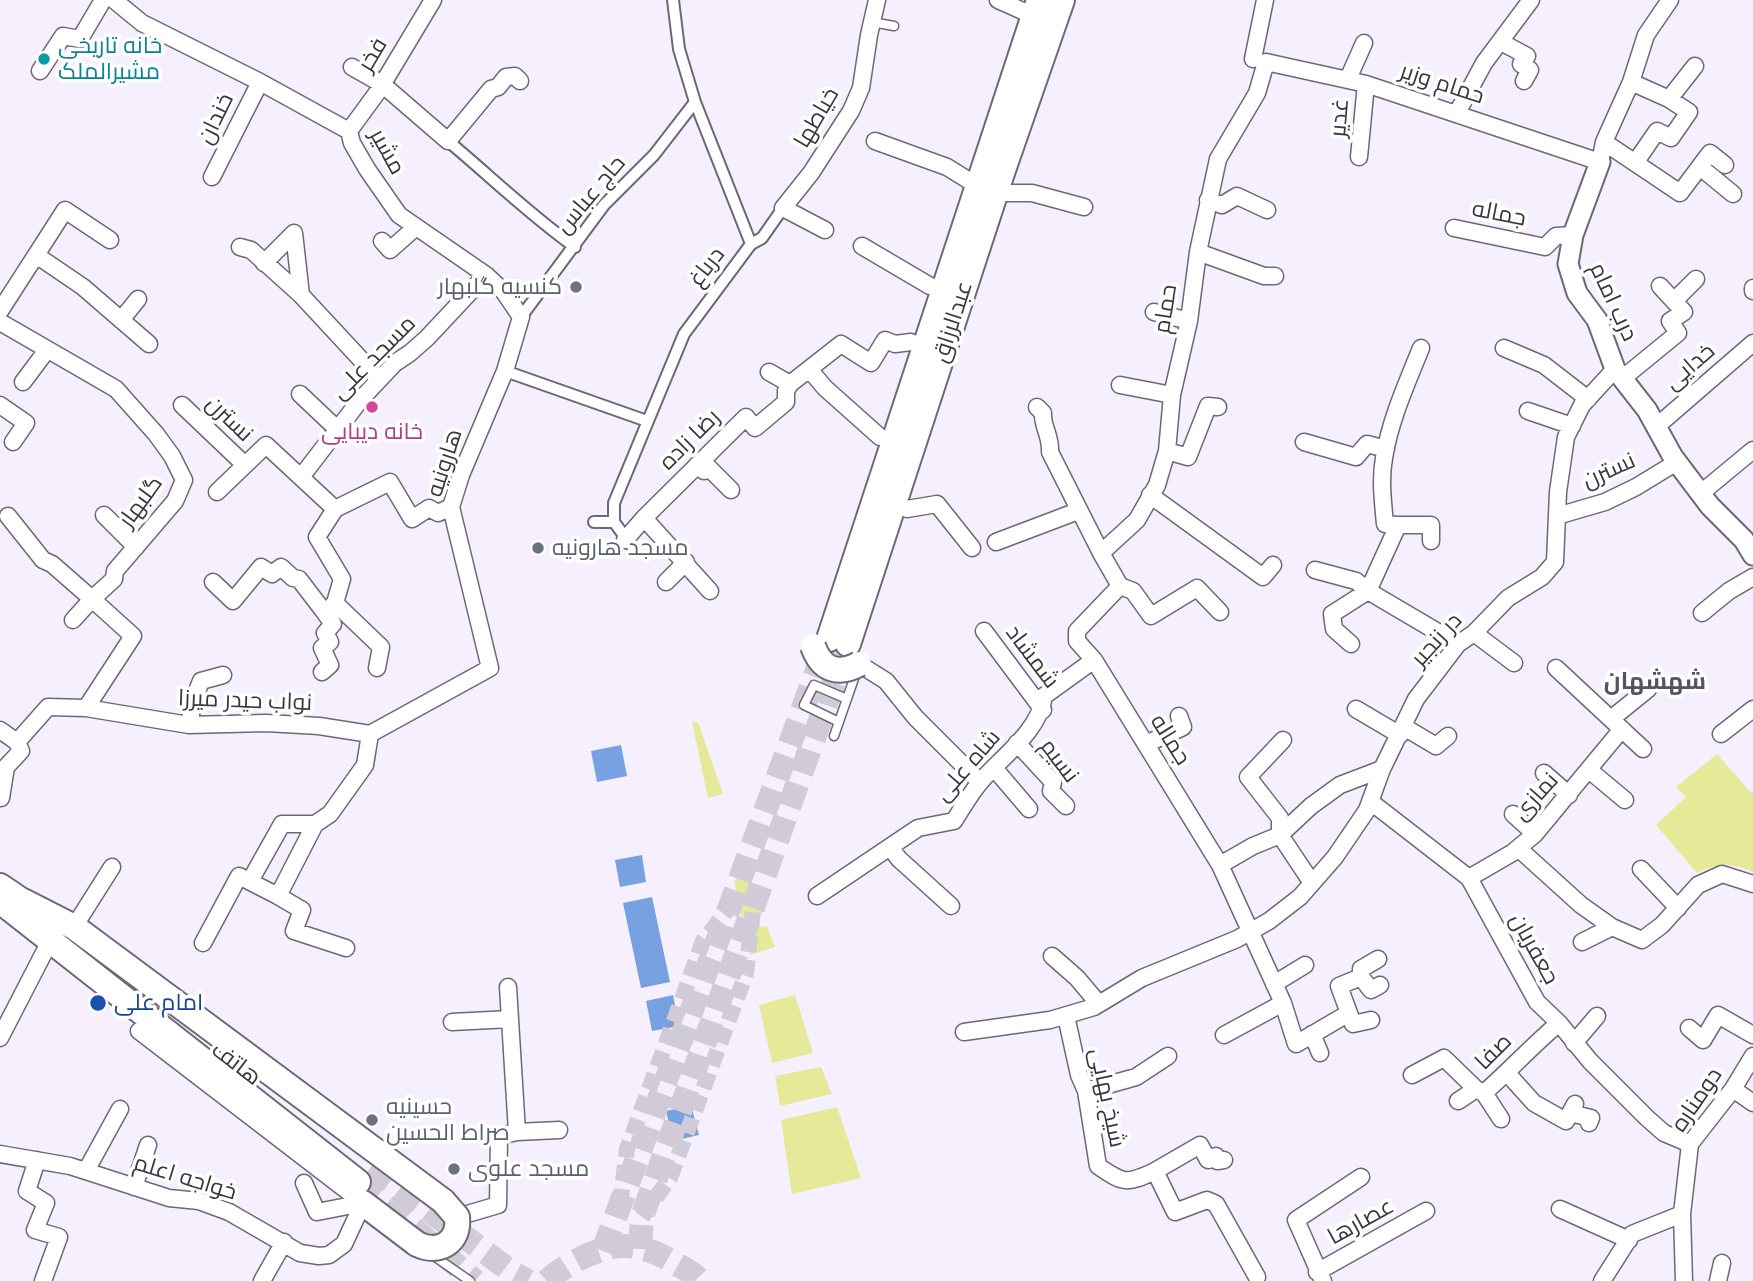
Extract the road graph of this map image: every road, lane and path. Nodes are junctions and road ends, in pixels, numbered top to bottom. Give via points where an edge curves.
1 (103, 0) edge
2 (114, 0) edge
3 (433, 0) edge
4 (673, 0) edge
5 (877, 0) edge
6 (998, 0) edge
7 (1062, 0) edge
8 (1265, 0) edge
9 (1531, 0) edge
10 (1670, 0) edge
11 (136, 7) edge
12 (1036, 8) edge
13 (872, 22) junction
14 (894, 26) dead end
15 (1501, 42) junction
16 (1364, 43) dead end
17 (1260, 60) junction
18 (1695, 65) dead end
19 (352, 67) dead end
20 (40, 71) dead end
21 (1348, 79) junction
22 (520, 81) dead end
23 (1524, 81) dead end
24 (260, 82) junction
25 (1631, 82) junction
26 (382, 84) junction
27 (1366, 84) junction
28 (1669, 99) junction
29 (695, 102) junction
30 (1457, 113) junction
31 (349, 131) junction
32 (447, 141) junction
33 (875, 141) dead end
34 (1605, 142) junction
35 (1359, 157) dead end
36 (1600, 162) junction
37 (1635, 163) junction
38 (1725, 165) dead end
39 (1700, 167) junction
40 (212, 177) dead end
41 (990, 177) junction
42 (1733, 194) dead end
43 (1208, 200) junction
44 (783, 208) junction
45 (1084, 208) dead end
46 (1267, 210) dead end
47 (416, 227) junction
48 (1454, 228) dead end
49 (825, 230) dead end
50 (1573, 235) junction
51 (110, 240) dead end
52 (383, 241) dead end
53 (751, 244) junction
54 (862, 246) dead end
55 (240, 247) dead end
56 (575, 247) junction
57 (1198, 252) junction
58 (36, 255) junction
59 (264, 263) junction
60 (486, 275) junction
61 (1275, 276) dead end
62 (1696, 279) dead end
63 (930, 286) junction
64 (1660, 286) dead end
65 (301, 295) junction
66 (138, 299) dead end
67 (1674, 301) junction
68 (0, 311) edge
69 (1154, 312) dead end
70 (521, 317) junction
71 (121, 320) junction
72 (1189, 321) junction
73 (0, 322) edge
74 (911, 342) junction
75 (1753, 343) edge
76 (149, 344) dead end
77 (1421, 348) dead end
78 (1504, 348) dead end
79 (47, 349) junction
80 (809, 369) junction
81 (505, 371) junction
82 (769, 372) dead end
83 (1619, 374) junction
84 (379, 379) junction
85 (23, 382) dead end
86 (790, 384) junction
87 (1120, 385) dead end
88 (300, 394) dead end
89 (1172, 395) junction
90 (1588, 399) junction
91 (0, 405) edge
92 (182, 405) dead end
93 (1037, 407) dead end
94 (1218, 407) dead end
95 (1528, 411) dead end
96 (647, 421) junction
97 (1572, 426) junction
98 (1657, 426) junction
99 (337, 429) junction
100 (880, 437) junction
101 (13, 442) dead end
102 (1304, 442) dead end
103 (1386, 449) junction
104 (1753, 450) edge
105 (1167, 452) junction
106 (1677, 462) junction
107 (245, 465) junction
108 (698, 465) junction
109 (300, 477) junction
110 (731, 490) dead end
111 (217, 492) dead end
112 (1701, 493) junction
113 (1150, 495) junction
114 (451, 508) junction
115 (335, 509) junction
116 (907, 509) junction
117 (1078, 511) junction
118 (104, 515) dead end
119 (8, 516) dead end
120 (1558, 516) junction
121 (644, 518) junction
122 (614, 522) junction
123 (594, 523) dead end
124 (1398, 525) junction
125 (1431, 541) dead end
126 (967, 542) dead end
127 (996, 542) dead end
128 (630, 545) joint
129 (136, 547) junction
130 (1101, 554) junction
131 (1753, 555) edge
132 (685, 562) junction
133 (1315, 570) dead end
134 (1268, 571) dead end
135 (1753, 577) edge
136 (213, 582) dead end
137 (666, 582) dead end
138 (1120, 586) junction
139 (710, 591) dead end
140 (1368, 591) junction
141 (92, 599) junction
142 (330, 608) junction
143 (1220, 612) dead end
144 (1702, 612) dead end
145 (73, 620) dead end
146 (984, 631) dead end
147 (1474, 633) junction
148 (1351, 643) dead end
149 (1458, 644) junction
150 (837, 648) junction
151 (1094, 660) junction
152 (1514, 663) dead end
153 (377, 668) dead end
154 (1556, 668) dead end
155 (322, 672) dead end
156 (223, 675) dead end
157 (1648, 689) dead end
158 (847, 699) junction
159 (86, 708) junction
160 (1356, 709) dead end
161 (1753, 709) edge
162 (1043, 710) junction
163 (1179, 716) dead end
164 (839, 722) junction
165 (1617, 724) junction
166 (189, 725) junction
167 (0, 730) edge
168 (1402, 731) junction
169 (370, 734) junction
170 (1721, 734) dead end
171 (834, 736) dead end
172 (1448, 736) dead end
173 (1283, 740) dead end
174 (18, 741) junction
175 (1017, 743) junction
176 (1146, 744) junction
177 (1643, 749) dead end
178 (993, 768) junction
179 (1382, 769) junction
180 (1589, 770) junction
181 (1544, 773) dead end
182 (980, 782) junction
183 (1569, 795) junction
184 (1, 798) edge
185 (1625, 800) dead end
186 (1371, 802) junction
187 (1066, 806) dead end
188 (1029, 809) dead end
189 (1513, 814) dead end
190 (315, 824) junction
191 (1535, 834) junction
192 (1280, 835) junction
193 (890, 847) junction
194 (1518, 848) junction
195 (1220, 865) junction
196 (112, 867) dead end
197 (1642, 869) dead end
198 (1469, 878) junction
199 (250, 881) junction
200 (1312, 883) junction
201 (1753, 884) edge
202 (0, 886) edge
203 (278, 896) junction
204 (817, 896) dead end
205 (12, 900) edge
206 (951, 906) dead end
207 (1678, 908) junction
208 (74, 927) junction
209 (1612, 927) junction
210 (1251, 931) junction
211 (50, 941) junction
212 (1582, 942) dead end
213 (203, 943) dead end
214 (346, 948) dead end
215 (1052, 956) dead end
216 (1378, 959) dead end
217 (1305, 965) dead end
218 (1360, 977) junction
219 (1274, 984) junction
220 (1380, 985) dead end
221 (508, 987) dead end
222 (1283, 1003) junction
223 (1099, 1004) junction
224 (1349, 1013) junction
225 (1066, 1016) junction
226 (1597, 1016) dead end
227 (510, 1019) junction
228 (1371, 1020) dead end
229 (452, 1022) dead end
230 (1559, 1023) junction
231 (1689, 1028) dead end
232 (139, 1031) dead end
233 (964, 1032) dead end
234 (1312, 1034) junction
235 (1224, 1035) dead end
236 (1753, 1035) edge
237 (0, 1038) edge
238 (1574, 1042) junction
239 (1321, 1053) dead end
240 (1168, 1056) dead end
241 (1753, 1056) edge
242 (1507, 1073) junction
243 (1412, 1075) dead end
244 (1733, 1089) junction
245 (1086, 1091) junction
246 (1480, 1091) junction
247 (1458, 1101) dead end
248 (1753, 1104) edge
249 (120, 1110) dead end
250 (1501, 1119) dead end
251 (1589, 1123) dead end
252 (559, 1130) dead end
253 (517, 1132) junction
254 (1690, 1144) junction
255 (148, 1145) dead end
256 (0, 1154) edge
257 (37, 1160) junction
258 (1224, 1160) dead end
259 (86, 1171) junction
260 (1155, 1171) junction
261 (1361, 1177) dead end
262 (304, 1182) dead end
263 (364, 1184) junction
264 (134, 1187) junction
265 (450, 1209) junction
266 (1560, 1209) dead end
267 (1426, 1211) dead end
268 (1682, 1214) junction
269 (1629, 1240) junction
270 (284, 1242) junction
271 (417, 1244) junction
272 (1723, 1263) dead end
273 (1320, 1276) edge
274 (1259, 1280) edge
275 (43, 1281) edge
276 (262, 1281) edge
277 (470, 1281) edge
278 (1602, 1281) edge
279 (1684, 1281) edge
280 (1718, 1281) edge

1 - 20 street via 80,39 63,36
2 - 11 street, مشیر
3 - 26 street, فخر
4 - 29 street, درباغ via 679,49
5 - 13 street, خیاطها
6 - 12 street
7 - 41 main road, عبدالرزاق
8 - 17 street, حمام
9 - 15 street
10 - 25 street, درب امام via 1646,35
11 - 24 street, مشیر via 142,23
12 - 41 main road, عبدالرزاق
13 - 14 lane
13 - 44 street, خیاطها via 860,88 850,111
15 - 23 street via 1527,56 1521,64 1530,70
15 - 30 street
16 - 21 street
17 - 21 street, حمام وزیر
17 - 43 street, حمام via 1257,93 1218,159
18 - 28 street
19 - 26 street
21 - 27 street, حمام وزیر
22 - 32 street via 506,77 491,89
24 - 31 street, مشیر
24 - 40 street, خندان
25 - 28 street
25 - 34 street, درب امام
26 - 31 street, فخر
26 - 32 street
27 - 30 street, حمام وزیر
27 - 35 street, غدیر
28 - 37 street via 1689,112 1671,138 1657,131
29 - 53 street, درباغ
29 - 56 street, حاج عباس via 654,155 604,205
30 - 36 street, حمام وزیر
31 - 47 street, مشیر via 366,169 399,215
32 - 56 street via 538,221
33 - 41 street
34 - 36 street, درب امام
34 - 37 street
36 - 50 street, درب امام
37 - 39 street via 1680,193
38 - 39 street via 1710,153
39 - 42 street
41 - 45 street
41 - 63 main road via 963,186
41 - 116 main road via 1006,216
41 - 150 main road, عبدالرزاق
43 - 46 street via 1222,205 1237,196
43 - 57 street, حمام
44 - 49 street
44 - 53 street via 762,238
47 - 52 street via 390,250
47 - 60 street, مشیر
48 - 50 street, جماله via 1545,247 1556,236
50 - 83 street, درب امام via 1568,264 1577,293 1597,320
51 - 58 street via 65,211
53 - 96 street, درباغ via 684,334
54 - 63 street
55 - 59 street via 251,250
56 - 70 street, حاج عباس
57 - 61 street
57 - 72 street, حمام
58 - 68 street
58 - 71 street
59 - 65 street
59 - 65 street via 294,233
60 - 70 street, مشیر
60 - 84 street, مسجد علی via 427,338
62 - 67 street
63 - 74 main road
64 - 67 street
65 - 84 street
66 - 71 street
67 - 83 street, در زنجیر via 1684,312 1670,321 1678,333
69 - 72 street
70 - 81 street, هارونیه
71 - 76 street
72 - 89 street, حمام
73 - 79 street, گلبهار
74 - 80 street, رضا زاده via 885,340 871,363 841,344
74 - 100 main road
75 - 98 street, خدایی
77 - 103 street
78 - 90 street via 1544,365
79 - 85 street
79 - 129 street, گلبهار via 116,389 156,433 184,480 175,501
80 - 86 street, رضا زاده
80 - 100 street
81 - 96 street
81 - 114 street, هارونیه
82 - 86 street
83 - 90 street, در زنجیر
83 - 98 street, درب امام
84 - 99 street, مسجد علی
86 - 108 street, رضا زاده via 786,402 755,428 746,416
87 - 89 street
88 - 99 street
89 - 105 street, حمام
90 - 97 street, در زنجیر
91 - 101 street via 26,423
92 - 107 street, نسترن
93 - 117 street via 1043,413 1050,452
94 - 105 street via 1208,406 1188,457
95 - 97 street
96 - 122 street, درباغ via 614,503
97 - 120 street, در زنجیر via 1566,437
98 - 106 street, درب امام
99 - 109 street, مسجد علی
100 - 150 main road
102 - 103 street via 1356,457 1367,444
103 - 124 street via 1385,524
104 - 112 street
105 - 113 street, حمام
106 - 112 street, درب امام
106 - 120 street, نسترن via 1605,502
107 - 109 street via 266,445
107 - 111 street
108 - 110 street via 704,471 708,467
108 - 121 street, رضا زاده
109 - 115 street
112 - 131 street, درب امام
113 - 130 street, حمام via 1137,520
113 - 134 street
114 - 115 street via 438,513 429,508 412,519 390,482
114 - 169 street, هارونیه via 491,668
115 - 142 street via 317,537 342,579
116 - 126 street via 937,505
116 - 150 main road
117 - 127 street
117 - 130 street
118 - 129 street
119 - 141 street via 43,559
120 - 147 street, در زنجیر via 1555,562 1542,578 1508,597
121 - 128 street, رضا زاده
121 - 132 street
122 - 123 street
122 - 128 street
124 - 125 street via 1431,525
124 - 140 street
129 - 141 street, گلبهار via 114,579
130 - 138 street
132 - 137 street
132 - 139 street
133 - 140 street via 1356,581
135 - 144 street
136 - 142 street via 233,601 261,567 272,574 281,568
138 - 143 street via 1133,591 1151,617 1197,589
138 - 151 street, جماله via 1077,631 1077,641
140 - 148 street via 1332,614 1334,629
140 - 149 street
141 - 145 street, گلبهار
141 - 159 street via 132,636
142 - 153 street via 381,647
142 - 155 street via 332,624 325,633 330,642 322,648 330,665
146 - 162 street, شمشاد
147 - 149 street, در زنجیر
147 - 152 street
149 - 168 street, در زنجیر via 1416,699
150 - 158 lane
150 - 182 street via 886,681 915,718
151 - 162 street, شاه علی via 1044,696
151 - 176 street, جماله
154 - 165 street
156 - 166 street via 201,681
157 - 165 street, نمازی
158 - 164 lane
158 - 164 lane via 814,685 804,705
159 - 166 street, نواب حیدر میرزا
159 - 174 street, نواب حیدر میرزا via 48,707
160 - 168 street
161 - 170 street
162 - 175 street, شاه علی
163 - 176 street via 1183,727
164 - 171 lane
165 - 177 street
165 - 180 street, نمازی
166 - 169 street, نواب حیدر میرزا via 266,723
167 - 174 street
168 - 172 street via 1436,746
168 - 179 street, در زنجیر
169 - 190 street via 365,765 330,814
173 - 192 street via 1248,777 1280,818
174 - 184 street via 21,751 6,767
175 - 178 street, شاه علی
175 - 187 street, نسیم via 1053,782 1051,791
176 - 195 street, جماله
178 - 182 street, شاه علی
178 - 188 street
179 - 186 street, در زنجیر
179 - 192 street via 1340,785
180 - 183 street, نمازی
180 - 185 street
181 - 183 street
182 - 193 street, شاه علی via 954,821 918,828
183 - 191 street, نمازی
186 - 198 street, جعفریان
186 - 200 street, در زنجیر
189 - 191 street
190 - 199 street via 282,824
190 - 203 street
191 - 194 street, نمازی
192 - 195 street
192 - 200 street
193 - 204 street, شاه علی
193 - 206 street
194 - 198 street, نمازی
194 - 209 street
195 - 210 street, جماله
196 - 208 street
197 - 207 street
198 - 230 street, جعفریان via 1537,1002
199 - 203 street
199 - 213 street via 239,876
200 - 210 street, در زنجیر via 1300,897
201 - 207 street via 1722,874 1698,885
202 - 205 main road, هاتف
203 - 214 street via 302,909 294,931
205 - 208 main road
205 - 211 main road, هاتف via 9,909
205 - 263 main road, هاتف
207 - 209 street via 1642,940
208 - 265 main road
209 - 212 street
210 - 219 street, جماله
210 - 223 street via 1142,978
211 - 237 street
211 - 263 main road, هاتف
215 - 223 street
216 - 218 street via 1361,969
217 - 219 street
218 - 220 street via 1371,990
218 - 224 street via 1339,986
219 - 222 street, جماله
221 - 227 street
222 - 234 street, جماله via 1296,1044
222 - 235 street
223 - 225 street
224 - 228 street via 1353,1024
224 - 234 street
225 - 233 street
225 - 245 street, شیخ بهایی
226 - 238 street
227 - 229 street
227 - 253 street
230 - 238 street, جعفریان
230 - 242 street, صفا
231 - 236 street via 1703,1040 1718,1015
232 - 263 street
234 - 239 street
238 - 254 street, جعفریان via 1664,1133
240 - 245 street via 1136,1077
241 - 244 street, دومناره
242 - 246 street, صفا
242 - 251 street via 1534,1103 1566,1121 1572,1109 1591,1118
243 - 246 street via 1444,1058
244 - 248 street
244 - 254 street, دومناره
245 - 260 street, شیخ بهایی via 1098,1166 1118,1180 1135,1181
246 - 247 street, صفا
246 - 250 street
249 - 259 street
252 - 253 street
253 - 265 street via 499,1136 498,1205
254 - 268 street, دومناره
255 - 264 street
256 - 257 street, خواجه اعلم
257 - 259 street, خواجه اعلم
257 - 275 street via 27,1191 46,1203 35,1230 59,1237
258 - 260 street, شیخ بهایی via 1217,1161 1216,1156 1208,1160 1200,1145
259 - 264 street, خواجه اعلم
260 - 274 street via 1175,1212 1207,1200 1216,1204
261 - 273 street via 1296,1220
262 - 263 street via 317,1212
263 - 270 street, خواجه اعلم via 344,1244 329,1255 300,1253
263 - 271 main road
264 - 270 street, خواجه اعلم via 229,1212
265 - 271 main road, bridge via 456,1234 443,1246
266 - 269 street
267 - 273 street, عصارها
268 - 269 street via 1632,1234
268 - 279 street, دومناره
269 - 278 street
270 - 276 street
271 - 277 lane
272 - 280 street

